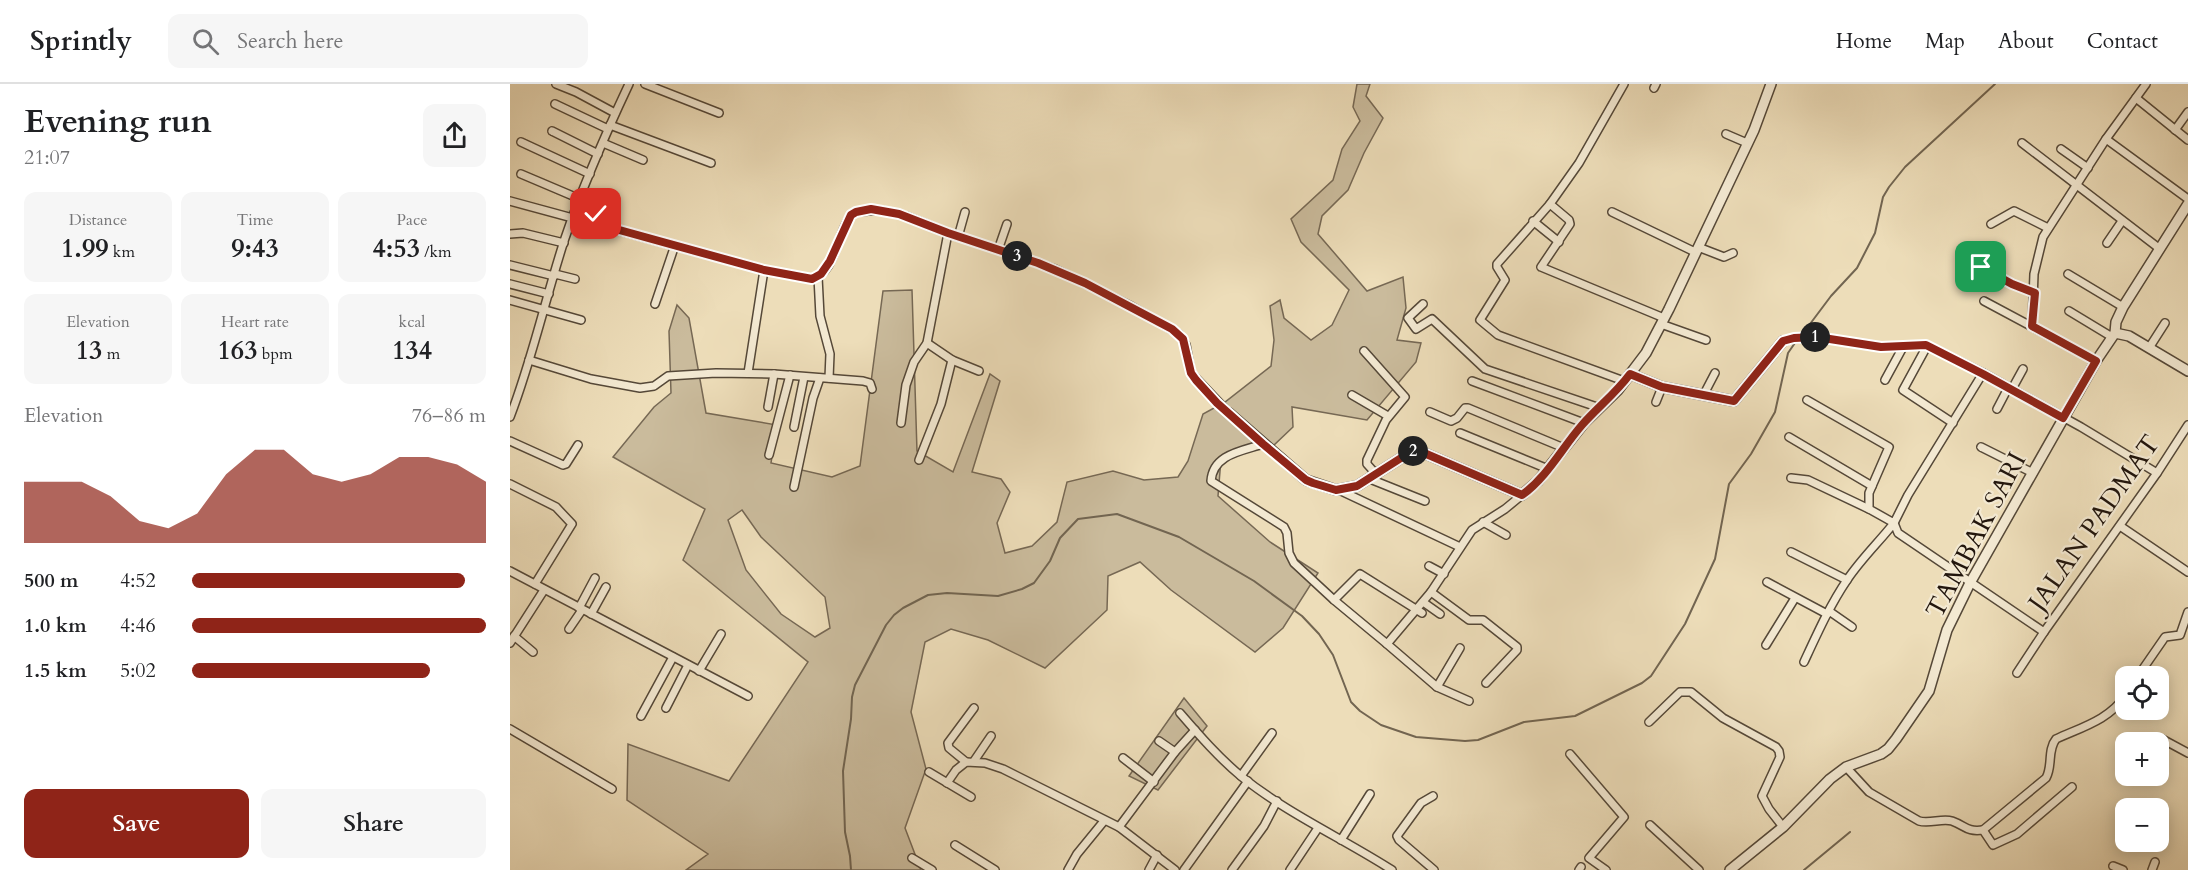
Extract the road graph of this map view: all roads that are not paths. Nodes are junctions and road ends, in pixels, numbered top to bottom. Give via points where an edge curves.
1 (556, 84) edge
2 (629, 84) edge
3 (645, 84) edge
4 (1624, 84) edge
5 (1771, 84) edge
6 (2146, 84) edge
7 (2136, 99) junction
8 (555, 104) dead end
9 (2188, 112) edge
10 (615, 113) junction
11 (719, 113) dead end
12 (609, 127) junction
13 (2175, 130) junction
14 (552, 131) dead end
15 (1726, 134) dead end
16 (2106, 139) junction
17 (2188, 140) edge
18 (521, 142) dead end
19 (603, 142) junction
20 (1747, 143) junction
21 (2022, 143) dead end
22 (2061, 149) dead end
23 (598, 154) junction
24 (643, 160) dead end
25 (711, 163) dead end
26 (2088, 168) junction
27 (522, 174) dead end
28 (590, 174) junction
29 (2078, 185) junction
30 (580, 199) junction
31 (510, 201) edge
32 (1550, 204) junction
33 (2188, 204) edge
34 (966, 212) dead end
35 (1612, 212) dead end
36 (596, 214) dead end
37 (573, 217) junction
38 (1533, 221) junction
39 (2121, 221) junction
40 (594, 223) junction
41 (1007, 224) dead end
42 (1991, 224) dead end
43 (2133, 227) dead end
44 (2048, 228) junction
45 (948, 233) junction
46 (510, 234) edge
47 (958, 237) junction
48 (1558, 242) junction
49 (564, 243) junction
50 (2107, 243) dead end
51 (675, 245) junction
52 (2157, 248) junction
53 (998, 250) junction
54 (1696, 250) junction
55 (1733, 253) dead end
56 (510, 265) edge
57 (1981, 267) dead end
58 (764, 270) junction
59 (2068, 274) dead end
60 (555, 275) junction
61 (818, 277) junction
62 (574, 279) dead end
63 (510, 284) edge
64 (2035, 293) junction
65 (549, 294) junction
66 (510, 300) edge
67 (1984, 301) dead end
68 (656, 304) dead end
69 (1423, 304) dead end
70 (2123, 307) junction
71 (544, 308) junction
72 (2069, 311) dead end
73 (581, 320) dead end
74 (1663, 321) junction
75 (2164, 323) dead end
76 (2032, 326) junction
77 (2113, 335) junction
78 (1706, 340) dead end
79 (1783, 341) joint
80 (927, 343) junction
81 (1927, 346) junction
82 (1903, 347) junction
83 (2149, 348) junction
84 (1364, 351) dead end
85 (529, 360) junction
86 (952, 360) junction
87 (2096, 361) junction
88 (2023, 369) dead end
89 (979, 371) dead end
90 (2188, 371) edge
91 (748, 373) junction
92 (774, 374) junction
93 (1715, 374) dead end
94 (1983, 374) junction
95 (790, 375) junction
96 (804, 377) junction
97 (1627, 377) junction
98 (820, 378) junction
99 (829, 378) junction
100 (1885, 380) dead end
101 (1472, 381) dead end
102 (1662, 387) junction
103 (872, 389) dead end
104 (2010, 389) junction
105 (1352, 395) dead end
106 (1702, 396) junction
107 (1807, 400) dead end
108 (1656, 402) dead end
109 (768, 407) dead end
110 (1600, 408) junction
111 (1997, 409) dead end
112 (1430, 412) dead end
113 (1229, 413) joint
114 (1388, 416) junction
115 (510, 417) edge
116 (2063, 418) junction
117 (901, 423) dead end
118 (1584, 423) junction
119 (1953, 423) junction
120 (2188, 425) edge
121 (794, 427) dead end
122 (1460, 433) dead end
123 (1788, 437) dead end
124 (510, 441) edge
125 (1263, 444) junction
126 (578, 445) dead end
127 (1981, 447) dead end
128 (1564, 448) junction
129 (769, 455) dead end
130 (919, 460) dead end
131 (1548, 469) junction
132 (2033, 473) junction
133 (2157, 473) junction
134 (1373, 477) junction
135 (1791, 478) dead end
136 (510, 484) edge
137 (1872, 486) junction
138 (794, 487) dead end
139 (1339, 490) junction
140 (1522, 495) junction
141 (1425, 501) dead end
142 (1869, 509) junction
143 (1483, 522) junction
144 (1894, 523) junction
145 (2120, 526) junction
146 (1506, 535) dead end
147 (1460, 547) junction
148 (1791, 552) dead end
149 (1429, 566) dead end
150 (510, 572) edge
151 (2188, 572) edge
152 (1444, 574) junction
153 (595, 578) dead end
154 (1847, 580) junction
155 (1767, 582) dead end
156 (1970, 583) junction
157 (535, 584) junction
158 (606, 587) dead end
159 (544, 590) junction
160 (1431, 592) junction
161 (1795, 598) junction
162 (1334, 600) junction
163 (1423, 602) junction
164 (581, 609) junction
165 (1419, 611) junction
166 (1828, 612) junction
167 (2188, 612) edge
168 (591, 614) junction
169 (1440, 614) dead end
170 (1852, 627) dead end
171 (568, 629) dead end
172 (2044, 632) junction
173 (721, 634) dead end
174 (512, 639) edge
175 (1387, 644) junction
176 (1766, 645) dead end
177 (1460, 648) dead end
178 (533, 652) dead end
179 (673, 657) junction
180 (1804, 662) dead end
181 (688, 665) junction
182 (2145, 666) edge
183 (699, 671) junction
184 (2017, 673) dead end
185 (1486, 683) dead end
186 (1437, 687) junction
187 (748, 696) dead end
188 (1468, 701) dead end
189 (666, 708) dead end
190 (974, 708) dead end
191 (2115, 709) edge
192 (1180, 713) dead end
193 (641, 716) dead end
194 (1650, 722) dead end
195 (510, 729) edge
196 (1195, 730) junction
197 (1272, 733) dead end
198 (991, 736) dead end
199 (1159, 741) dead end
200 (2169, 743) edge
201 (1175, 752) junction
202 (2188, 753) edge
203 (1570, 754) dead end
204 (1123, 759) dead end
205 (974, 761) junction
206 (966, 762) junction
207 (1846, 767) junction
208 (929, 772) dead end
209 (1241, 776) junction
210 (1248, 781) junction
211 (1154, 782) junction
212 (946, 783) junction
213 (2073, 787) dead end
214 (612, 789) dead end
215 (1370, 794) dead end
216 (1433, 796) dead end
217 (970, 797) dead end
218 (1277, 801) junction
219 (1104, 821) junction
220 (1650, 825) dead end
221 (1119, 827) junction
222 (1783, 827) junction
223 (1318, 828) junction
224 (1985, 833) junction
225 (1341, 840) junction
226 (955, 845) dead end
227 (1157, 855) junction
228 (912, 858) dead end
229 (2155, 862) dead end
230 (2113, 866) dead end
231 (932, 870) edge
232 (995, 870) edge
233 (1068, 870) edge
234 (1149, 870) edge
235 (1175, 870) edge
236 (1184, 870) edge
237 (1232, 870) edge
238 (1290, 870) edge
239 (1392, 870) edge
240 (1434, 870) edge
241 (1606, 870) edge
242 (1699, 870) edge
243 (1730, 870) edge
244 (2123, 870) edge
245 (2152, 870) edge

1 - 10 street
2 - 10 street
3 - 11 street
4 - 32 street via 1579,164
5 - 20 street
6 - 7 street
7 - 13 street
7 - 16 street
8 - 12 street
9 - 13 street
10 - 12 street
12 - 19 street
12 - 25 street
13 - 17 street
14 - 23 street
15 - 20 street
16 - 26 street
16 - 33 street
18 - 28 street
19 - 23 street
19 - 24 street
20 - 54 street
21 - 29 street
22 - 26 street
23 - 28 street
26 - 29 street
27 - 30 street
28 - 30 street
29 - 39 street
29 - 44 street
30 - 37 street
31 - 37 street
32 - 38 street
32 - 48 street via 1570,221
33 - 52 street, TAMBAK SARI
34 - 47 street
35 - 54 street
36 - 40 street
37 - 40 street
37 - 49 street
38 - 48 street
38 - 97 street via 1497,264 1505,280 1480,322 1498,335
39 - 50 street
39 - 52 street
40 - 51 street
41 - 53 street
42 - 44 street via 2014,211
43 - 52 street
44 - 64 street via 2036,262
45 - 47 street
45 - 61 street via 899,214 880,210 856,212 847,221 830,261
45 - 80 street
46 - 49 street via 523,233
47 - 53 street
48 - 74 street via 1541,264 1543,269
49 - 60 street via 556,260
51 - 58 street
51 - 68 street
52 - 70 street, TAMBAK SARI
53 - 113 street via 1075,278 1172,329 1186,345 1191,373
54 - 55 street via 1724,256
54 - 74 street
56 - 60 street
57 - 64 street
58 - 61 street via 809,279
58 - 91 street
59 - 70 street
60 - 62 street
60 - 65 street
61 - 99 street via 820,316 830,354
63 - 65 street
64 - 76 street
65 - 71 street
66 - 71 street
67 - 76 street
69 - 110 street via 1408,318 1416,329 1432,319 1485,369
70 - 77 street, TAMBAK SARI
71 - 73 street
71 - 85 street
72 - 77 street
74 - 78 street
74 - 97 street via 1646,353
75 - 83 street
76 - 87 street
77 - 83 street via 2129,336
77 - 87 street, TAMBAK SARI
79 - 82 street via 1805,337
79 - 106 street via 1736,400
80 - 86 street
80 - 117 street via 911,369
81 - 82 street
81 - 94 street
81 - 119 street via 1903,388
82 - 100 street
83 - 90 street
84 - 114 street via 1404,395
85 - 91 street via 591,379 640,388 654,386 668,376
85 - 115 street
86 - 89 street
86 - 130 street via 941,404
87 - 116 street, TAMBAK SARI
88 - 104 street
91 - 92 street
92 - 95 street
92 - 109 street
93 - 106 street
94 - 104 street
94 - 119 street
95 - 96 street
95 - 129 street
96 - 98 street
96 - 121 street
97 - 102 street
97 - 110 street
98 - 99 street
98 - 138 street
99 - 103 street via 863,381 870,383
101 - 118 street
102 - 106 street
102 - 108 street
104 - 111 street
104 - 116 street
105 - 114 street
107 - 137 street via 1890,449
110 - 118 street
112 - 128 street via 1451,421 1468,408
113 - 125 street
114 - 134 street via 1366,462
116 - 132 street, TAMBAK SARI
116 - 133 street
118 - 128 street
119 - 144 street
120 - 133 street, JALAN PADMAT
122 - 131 street
123 - 137 street
124 - 126 street via 563,465
125 - 139 street via 1306,480
125 - 162 street via 1222,458 1211,481 1286,529 1294,563
127 - 132 street
128 - 131 street
131 - 140 street
132 - 156 street, TAMBAK SARI
133 - 145 street, JALAN PADMAT
134 - 139 street
134 - 140 street via 1408,452 1418,451
134 - 141 street
135 - 142 street, JALAN PADMAT via 1808,480
136 - 157 street via 556,507 572,524
137 - 142 street
139 - 147 street
140 - 143 street
142 - 144 street, JALAN PADMAT
143 - 146 street
143 - 147 street
144 - 154 street
144 - 156 street, JALAN PADMAT via 1898,533
145 - 151 street
145 - 172 street, JALAN PADMAT
147 - 152 street
148 - 154 street
149 - 152 street
150 - 157 street
152 - 160 street
153 - 164 street
154 - 166 street
155 - 161 street
156 - 172 street, JALAN PADMAT
156 - 207 street, TAMBAK SARI via 1950,622 1923,702 1888,749
157 - 159 street
158 - 168 street
159 - 164 street
159 - 174 street
160 - 163 street
160 - 185 street via 1469,620 1483,620 1517,647
161 - 166 street
161 - 176 street
162 - 165 street via 1360,574
162 - 175 street
163 - 165 street
163 - 169 street
164 - 168 street
164 - 171 street
165 - 175 street
166 - 170 street
166 - 180 street
167 - 182 street via 2180,635 2166,636
168 - 179 street
172 - 184 street
173 - 183 street
174 - 178 street
175 - 186 street
177 - 186 street
179 - 181 street
179 - 193 street
181 - 183 street
181 - 189 street
183 - 187 street
186 - 188 street
190 - 206 street via 948,743
191 - 224 street via 2056,739 2051,746 2046,778
192 - 196 street
194 - 222 street via 1680,692 1686,691 1723,718 1776,747 1780,757 1762,796
195 - 214 street
196 - 201 street
196 - 209 street
197 - 209 street
198 - 205 street
199 - 201 street
200 - 202 street
201 - 211 street
203 - 241 street via 1624,817 1589,858
204 - 211 street
205 - 206 street
205 - 219 street via 1003,769
206 - 212 street
207 - 222 street, TAMBAK SARI
207 - 224 street via 1869,792 1919,821 1949,820
208 - 212 street
209 - 210 street
210 - 218 street
210 - 236 street
211 - 221 street
212 - 217 street
213 - 224 street via 2017,834 1996,845
215 - 225 street
216 - 240 street via 1421,803 1397,836
218 - 223 street
218 - 237 street
219 - 221 street
219 - 233 street
220 - 242 street
221 - 227 street
222 - 243 street, TAMBAK SARI
223 - 225 street
223 - 238 street
225 - 239 street
226 - 232 street
227 - 234 street
227 - 235 street
228 - 231 street
229 - 245 street
230 - 244 street

